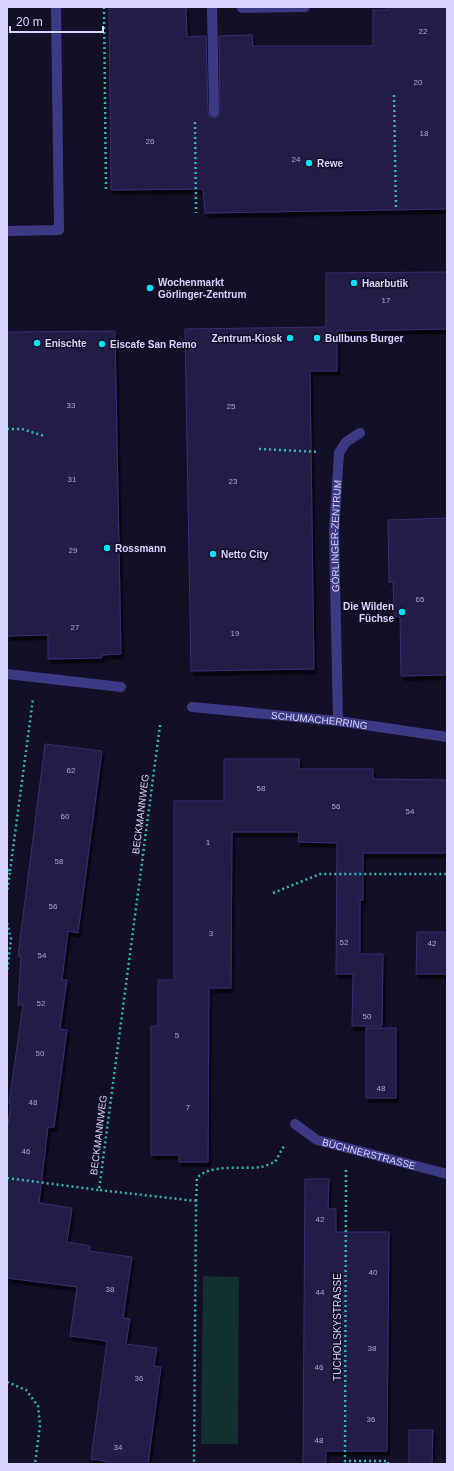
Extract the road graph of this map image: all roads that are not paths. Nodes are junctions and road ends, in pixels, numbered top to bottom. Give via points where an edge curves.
1 (56, 7) edge
2 (212, 7) edge
3 (242, 7) edge
4 (305, 7) edge
5 (214, 112) dead end
6 (7, 231) edge
7 (360, 433) dead end
8 (7, 674) edge
9 (121, 687) dead end
10 (192, 707) dead end
11 (338, 721) junction
12 (447, 737) edge
13 (295, 1124) road end
14 (447, 1174) edge

1 - 6 street via 59,230
2 - 5 street
3 - 4 street
7 - 11 street, GÖRLINGER-ZENTRUM via 346,442 339,453 334,532
8 - 9 street
10 - 11 street, SCHUMACHERRING
11 - 12 street, SCHUMACHERRING
13 - 14 street, BÜCHNERSTRASSE via 317,1140

